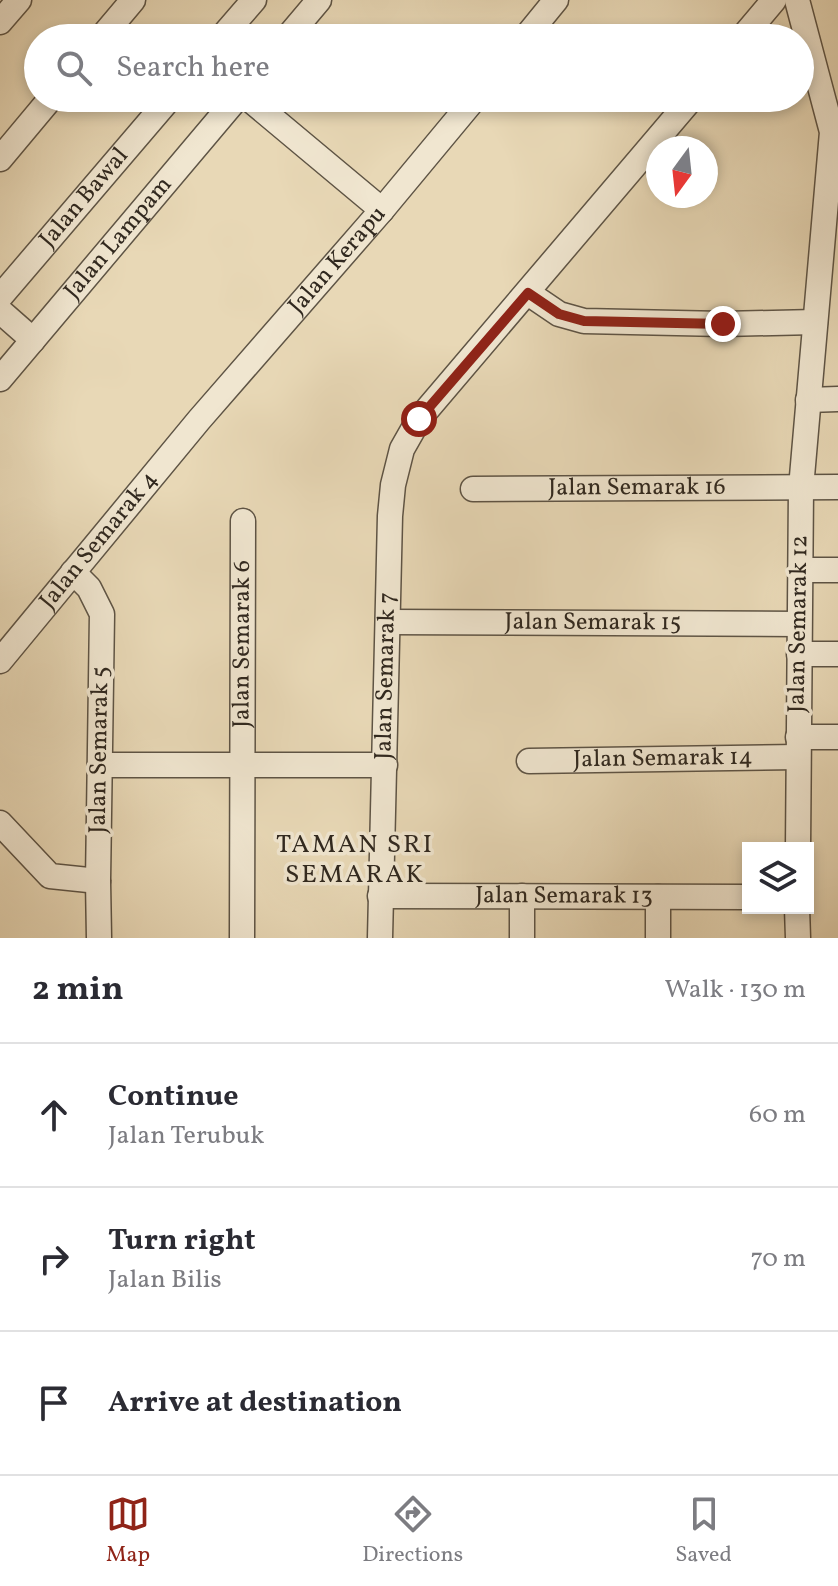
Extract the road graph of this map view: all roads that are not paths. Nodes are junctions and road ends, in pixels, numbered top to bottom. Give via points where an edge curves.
1 (19, 0) edge
2 (133, 0) edge
3 (254, 0) edge
4 (556, 0) edge
5 (774, 0) edge
6 (797, 0) edge
7 (306, 5) edge
8 (0, 22) edge
9 (113, 24) edge
10 (233, 24) edge
11 (295, 24) edge
12 (536, 24) edge
13 (754, 24) edge
14 (803, 24) edge
15 (814, 64) edge
16 (39, 112) edge
17 (158, 112) edge
18 (225, 112) edge
19 (265, 112) edge
20 (463, 112) edge
21 (680, 112) edge
22 (0, 159) edge
23 (382, 210) junction
24 (528, 293) junction
25 (0, 297) edge
26 (0, 311) edge
27 (815, 322) junction
28 (33, 340) junction
29 (0, 379) edge
30 (838, 399) edge
31 (808, 400) junction
32 (199, 420) joint
33 (838, 487) edge
34 (801, 488) junction
35 (473, 489) dead end
36 (243, 521) dead end
37 (800, 570) junction
38 (838, 570) edge
39 (73, 572) junction
40 (389, 622) junction
41 (799, 624) junction
42 (799, 654) junction
43 (838, 654) edge
44 (0, 661) edge
45 (838, 737) edge
46 (798, 747) junction
47 (529, 761) dead end
48 (100, 765) junction
49 (242, 765) junction
50 (385, 765) junction
51 (0, 823) edge
52 (798, 842) edge
53 (98, 881) junction
54 (380, 896) junction
55 (522, 896) junction
56 (658, 897) junction
57 (742, 897) edge
58 (797, 914) edge
59 (99, 938) edge
60 (242, 938) edge
61 (380, 938) edge
62 (522, 938) edge
63 (658, 938) edge
64 (798, 938) edge

1 - 8 street
2 - 9 street
3 - 10 street
4 - 12 street
5 - 13 street
6 - 14 street, Jalan Semarak 12
7 - 11 street
15 - 27 street, Jalan Semarak 12 via 832,132
16 - 22 street
17 - 25 street, Jalan Bawal
18 - 28 street, Jalan Lampam
19 - 23 street
20 - 23 street, Jalan Kerapu
21 - 24 street, Jalan Semarak 7
23 - 32 street, Jalan Kerapu
24 - 27 street via 559,314 584,321
24 - 40 street, Jalan Semarak 7 via 419,419 402,449 390,516
26 - 28 street
27 - 31 street, Jalan Semarak 12
28 - 29 street, Jalan Lampam
30 - 31 street
31 - 34 street, Jalan Semarak 12
32 - 39 street, Jalan Semarak 4
33 - 34 street, Jalan Semarak 16
34 - 35 street, Jalan Semarak 16
34 - 37 street, Jalan Semarak 12
36 - 49 street, Jalan Semarak 6
37 - 38 street
37 - 41 street, Jalan Semarak 12
39 - 44 street, Jalan Semarak 4
39 - 48 street, Jalan Semarak 5 via 89,588 102,614
40 - 41 street, Jalan Semarak 15
40 - 50 street, Jalan Semarak 7
41 - 42 street, Jalan Semarak 12
42 - 43 street
42 - 46 street, Jalan Semarak 12
45 - 46 street, Jalan Semarak 14
46 - 47 street, Jalan Semarak 14
46 - 52 street, Jalan Semarak 12
48 - 49 street
48 - 53 street, Jalan Semarak 5
49 - 50 street
49 - 60 street, Jalan Semarak 6
50 - 54 street, Jalan Semarak 7
51 - 53 street via 50,876
53 - 59 street, Jalan Semarak 5
54 - 55 street, Jalan Semarak 13
54 - 61 street, Jalan Semarak 7
55 - 56 street, Jalan Semarak 13
55 - 62 street
56 - 57 street, Jalan Semarak 13
56 - 63 street
58 - 64 street

